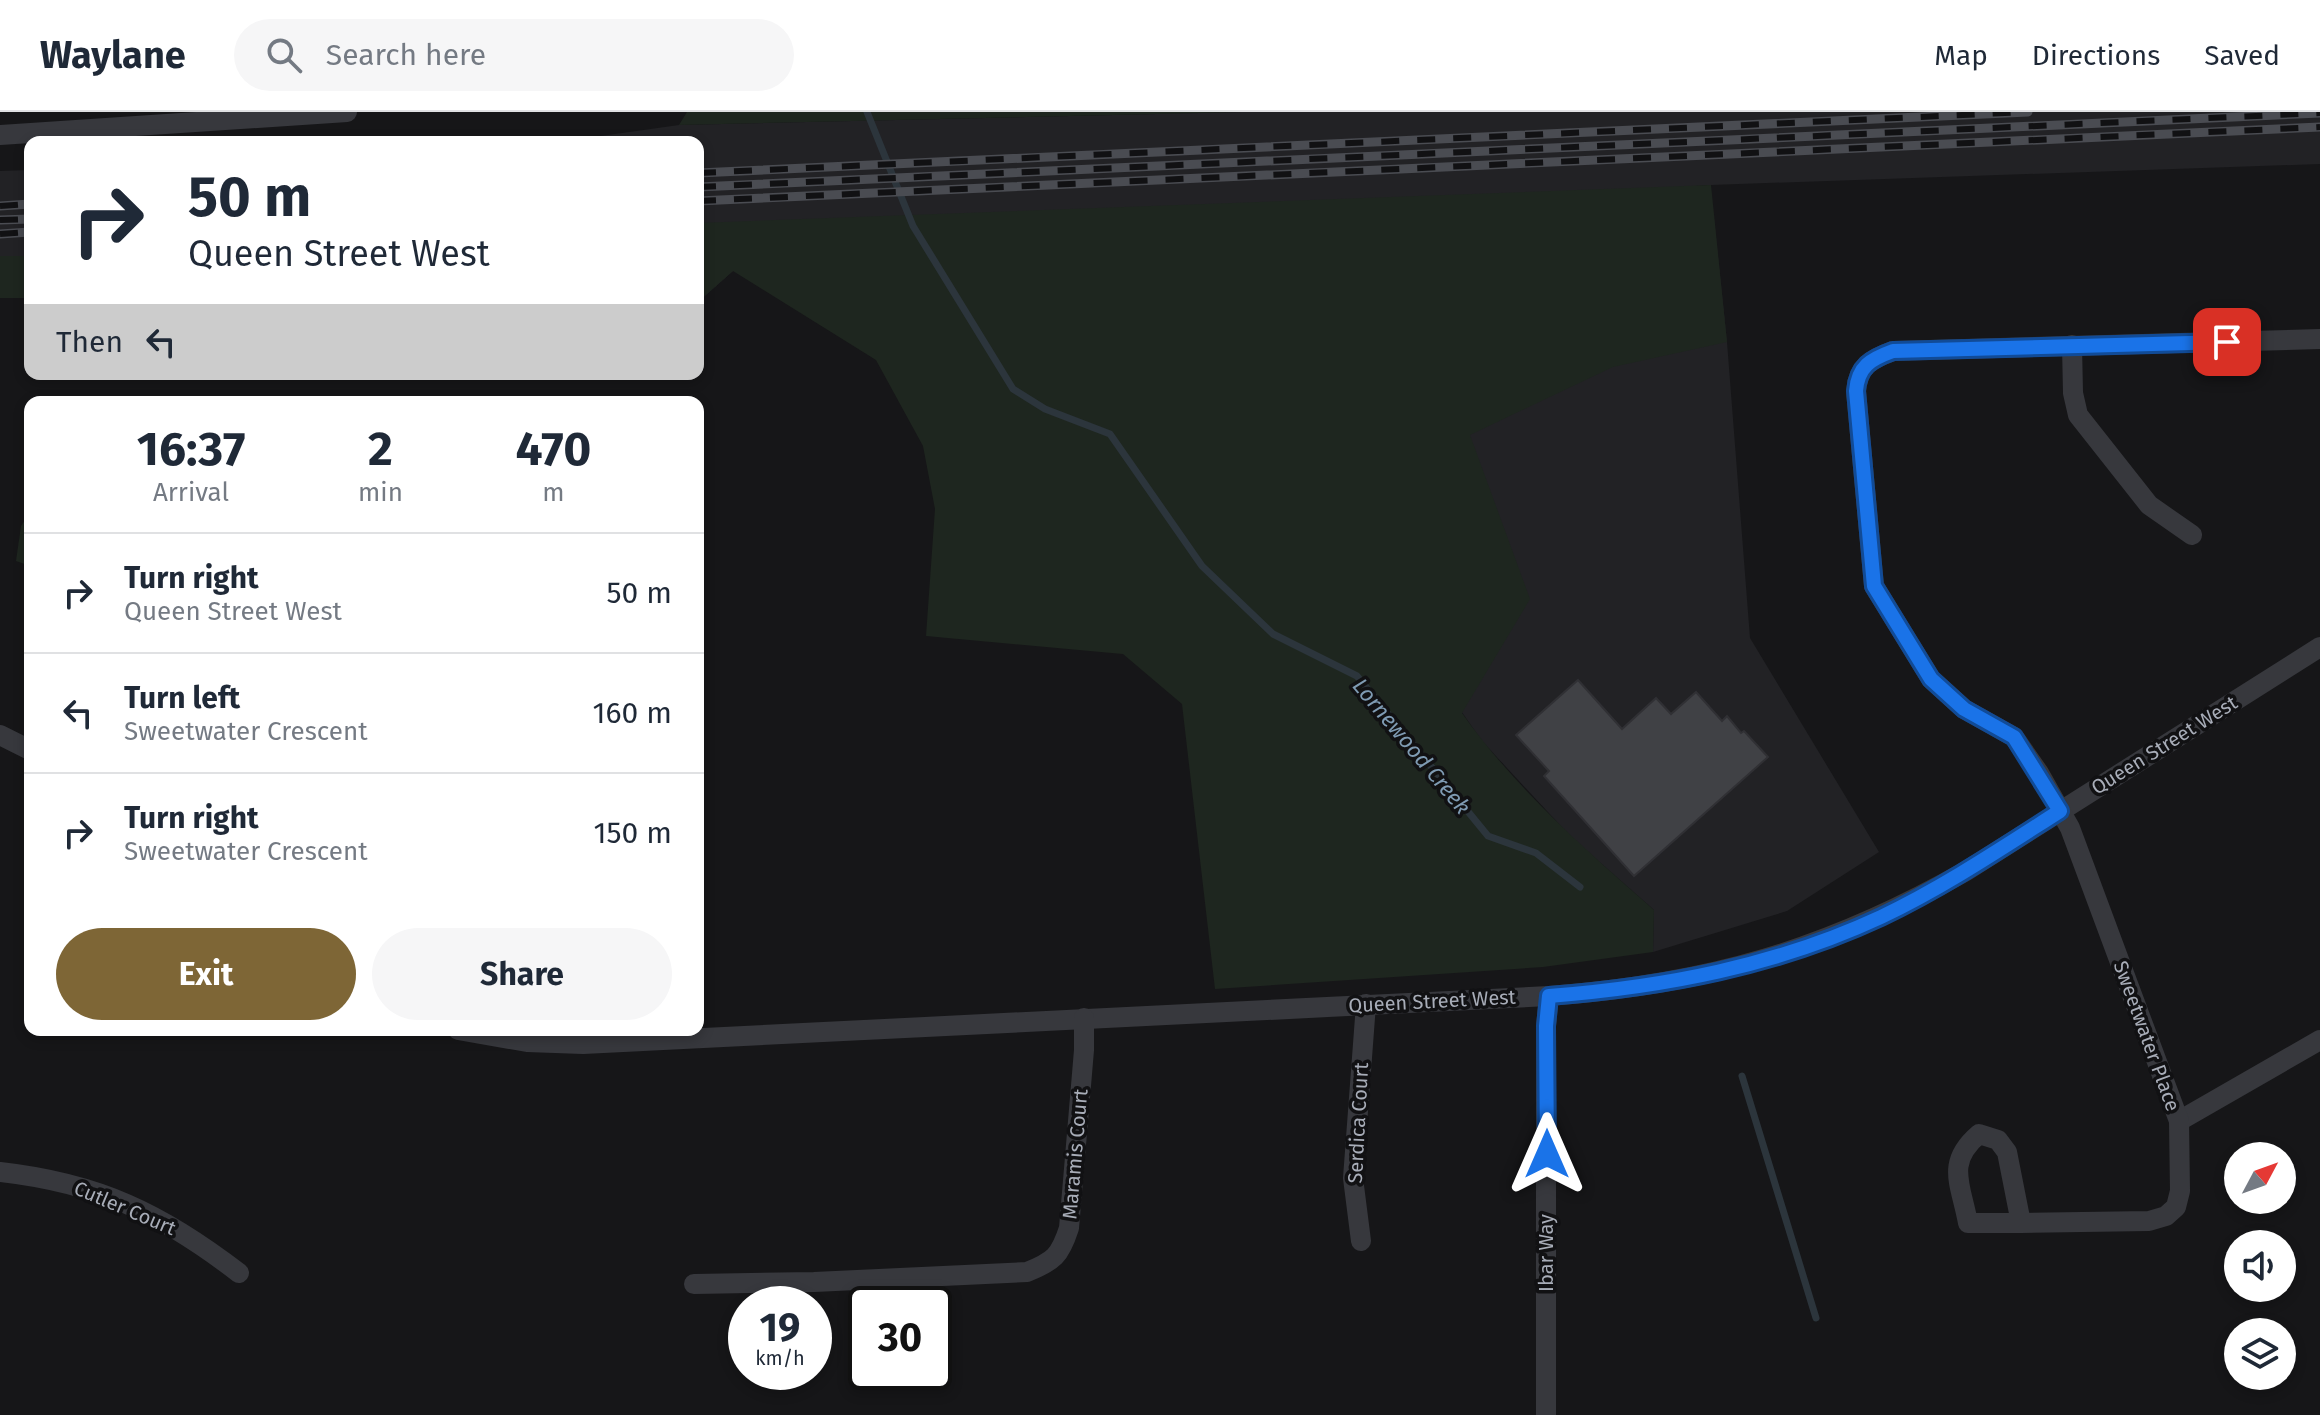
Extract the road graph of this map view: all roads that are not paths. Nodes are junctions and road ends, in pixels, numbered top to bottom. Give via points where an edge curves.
1 (347, 112) edge
2 (0, 135) edge
3 (2320, 339) edge
4 (2072, 345) junction
5 (2192, 535) dead end
6 (2320, 647) edge
7 (0, 735) edge
8 (24, 747) edge
9 (2060, 811) junction
10 (1549, 996) junction
11 (1366, 1004) junction
12 (1084, 1018) junction
13 (490, 1036) edge
14 (2320, 1040) edge
15 (2179, 1121) junction
16 (0, 1172) edge
17 (2021, 1223) junction
18 (1361, 1241) dead end
19 (239, 1273) dead end
20 (694, 1284) dead end
21 (1546, 1415) edge

1 - 2 street
3 - 4 street, Sweetwater Place
4 - 5 street via 2078,415 2149,505
4 - 9 street, Sweetwater Place via 1893,351 1873,359 1857,377 1856,391 1874,586 1931,679 1964,709 2014,737
6 - 9 street, Queen Street West
7 - 8 street
9 - 10 street, Queen Street West via 1921,896 1804,947 1677,981
9 - 15 street, Sweetwater Place
10 - 11 street, Queen Street West
10 - 21 street, Ibar Way
11 - 12 street, Queen Street West
11 - 18 street, Serdica Court via 1353,1178
12 - 13 street, Queen Street West via 583,1044
12 - 20 street, Maramis Court via 1069,1228 1062,1251 1046,1264 1027,1272
14 - 15 street
15 - 17 street, Sweetwater Place via 2180,1191 2176,1207 2166,1216 2149,1221
16 - 19 street, Cutler Court via 91,1188 169,1224
17 - 17 street, Sweetwater Place via 1968,1223 1957,1163 1979,1134 1998,1140 2007,1152

